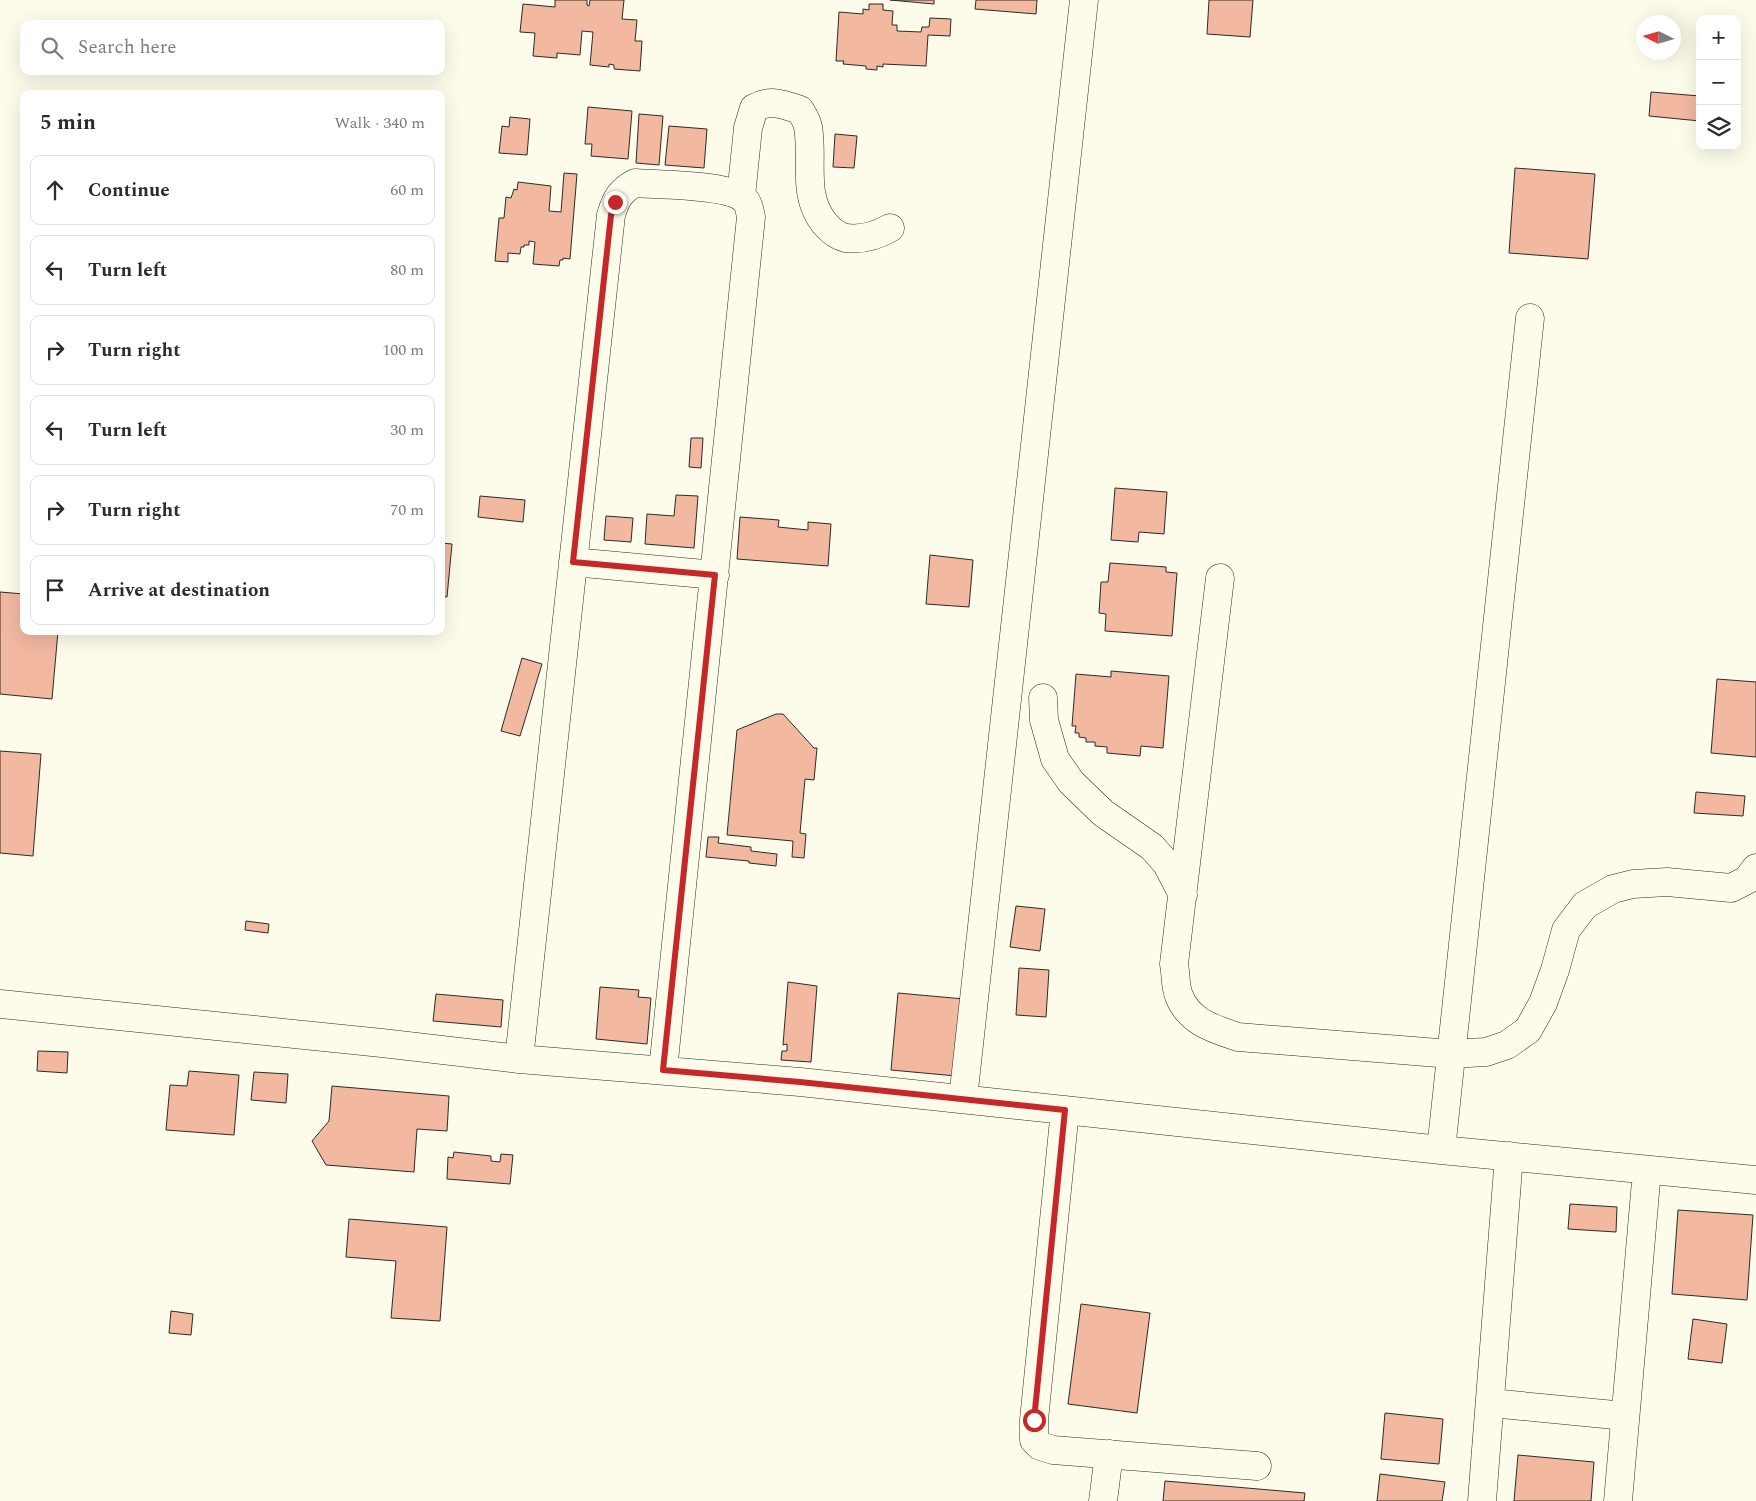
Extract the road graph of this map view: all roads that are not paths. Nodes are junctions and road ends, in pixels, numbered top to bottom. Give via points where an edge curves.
1 (1084, 0) edge
2 (741, 196) junction
3 (890, 228) dead end
4 (1530, 318) dead end
5 (573, 562) junction
6 (715, 575) junction
7 (1220, 578) dead end
8 (1043, 698) dead end
9 (1756, 868) edge
10 (1182, 895) junction
11 (0, 1004) edge
12 (1452, 1054) junction
13 (519, 1059) junction
14 (663, 1070) junction
15 (963, 1099) junction
16 (1065, 1110) junction
17 (1442, 1150) junction
18 (1509, 1156) junction
19 (1647, 1170) junction
20 (1756, 1180) edge
21 (1491, 1403) junction
22 (1625, 1416) junction
23 (1109, 1454) junction
24 (1257, 1466) dead end
25 (1103, 1501) edge
26 (1482, 1501) edge
27 (1618, 1501) edge

1 - 15 street
2 - 3 street via 748,128 754,108 764,103 781,103 800,110 808,125 812,195 817,214 827,226 838,237 855,239 878,236
2 - 5 street via 718,189 635,183 625,188 615,202
2 - 6 street via 747,201 751,218
4 - 12 street
5 - 6 street
5 - 13 street
6 - 14 street
7 - 10 street
8 - 10 street via 1044,720 1055,759 1071,782 1103,813 1152,846 1167,864
9 - 12 street via 1747,880 1731,888 1667,882 1632,884 1614,889 1584,905 1566,930 1544,1003 1528,1030 1507,1046 1486,1052
10 - 12 street via 1174,964 1179,995 1190,1014 1207,1027 1238,1037
11 - 13 street
12 - 17 street
13 - 14 street
14 - 15 street
15 - 16 street
16 - 17 street
16 - 23 street via 1034,1440 1052,1450
17 - 18 street
18 - 19 street
18 - 21 street
19 - 20 street
19 - 22 street
21 - 22 street
21 - 26 street
22 - 27 street
23 - 24 street
23 - 25 street

